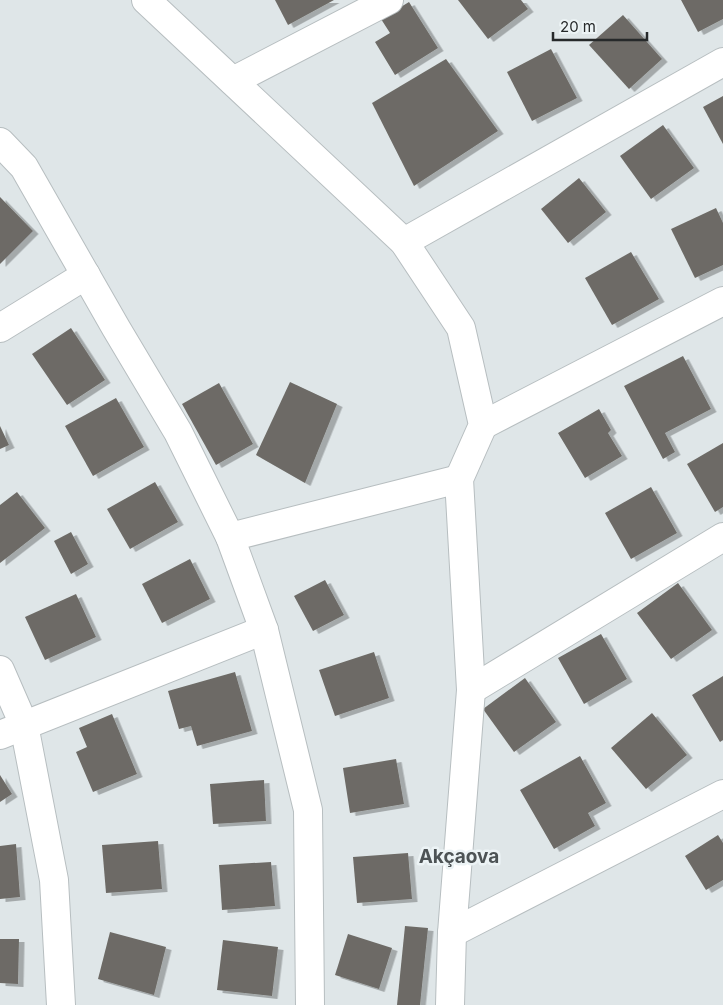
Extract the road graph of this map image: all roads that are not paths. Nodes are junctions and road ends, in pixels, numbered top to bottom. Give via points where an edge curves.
1 (146, 0) edge
2 (389, 0) edge
3 (723, 62) edge
4 (233, 82) junction
5 (0, 142) edge
6 (404, 242) junction
7 (86, 275) junction
8 (723, 301) edge
9 (0, 328) edge
10 (483, 425) junction
11 (459, 479) junction
12 (723, 537) edge
13 (230, 538) junction
14 (264, 630) junction
15 (0, 670) edge
16 (471, 690) junction
17 (12, 730) edge
18 (723, 794) edge
19 (452, 933) junction
20 (61, 1005) edge
21 (310, 1005) edge
22 (450, 1005) edge

1 - 4 street
2 - 4 street
3 - 6 street
4 - 6 street
5 - 7 street via 24,168
6 - 10 street via 461,328
7 - 9 street
7 - 13 street via 178,432
8 - 10 street
10 - 11 street
11 - 13 street
11 - 16 street
12 - 16 street
13 - 14 street
14 - 17 street
14 - 21 street via 308,810
15 - 17 street
16 - 19 street
17 - 20 street via 54,880
18 - 19 street
19 - 22 street

